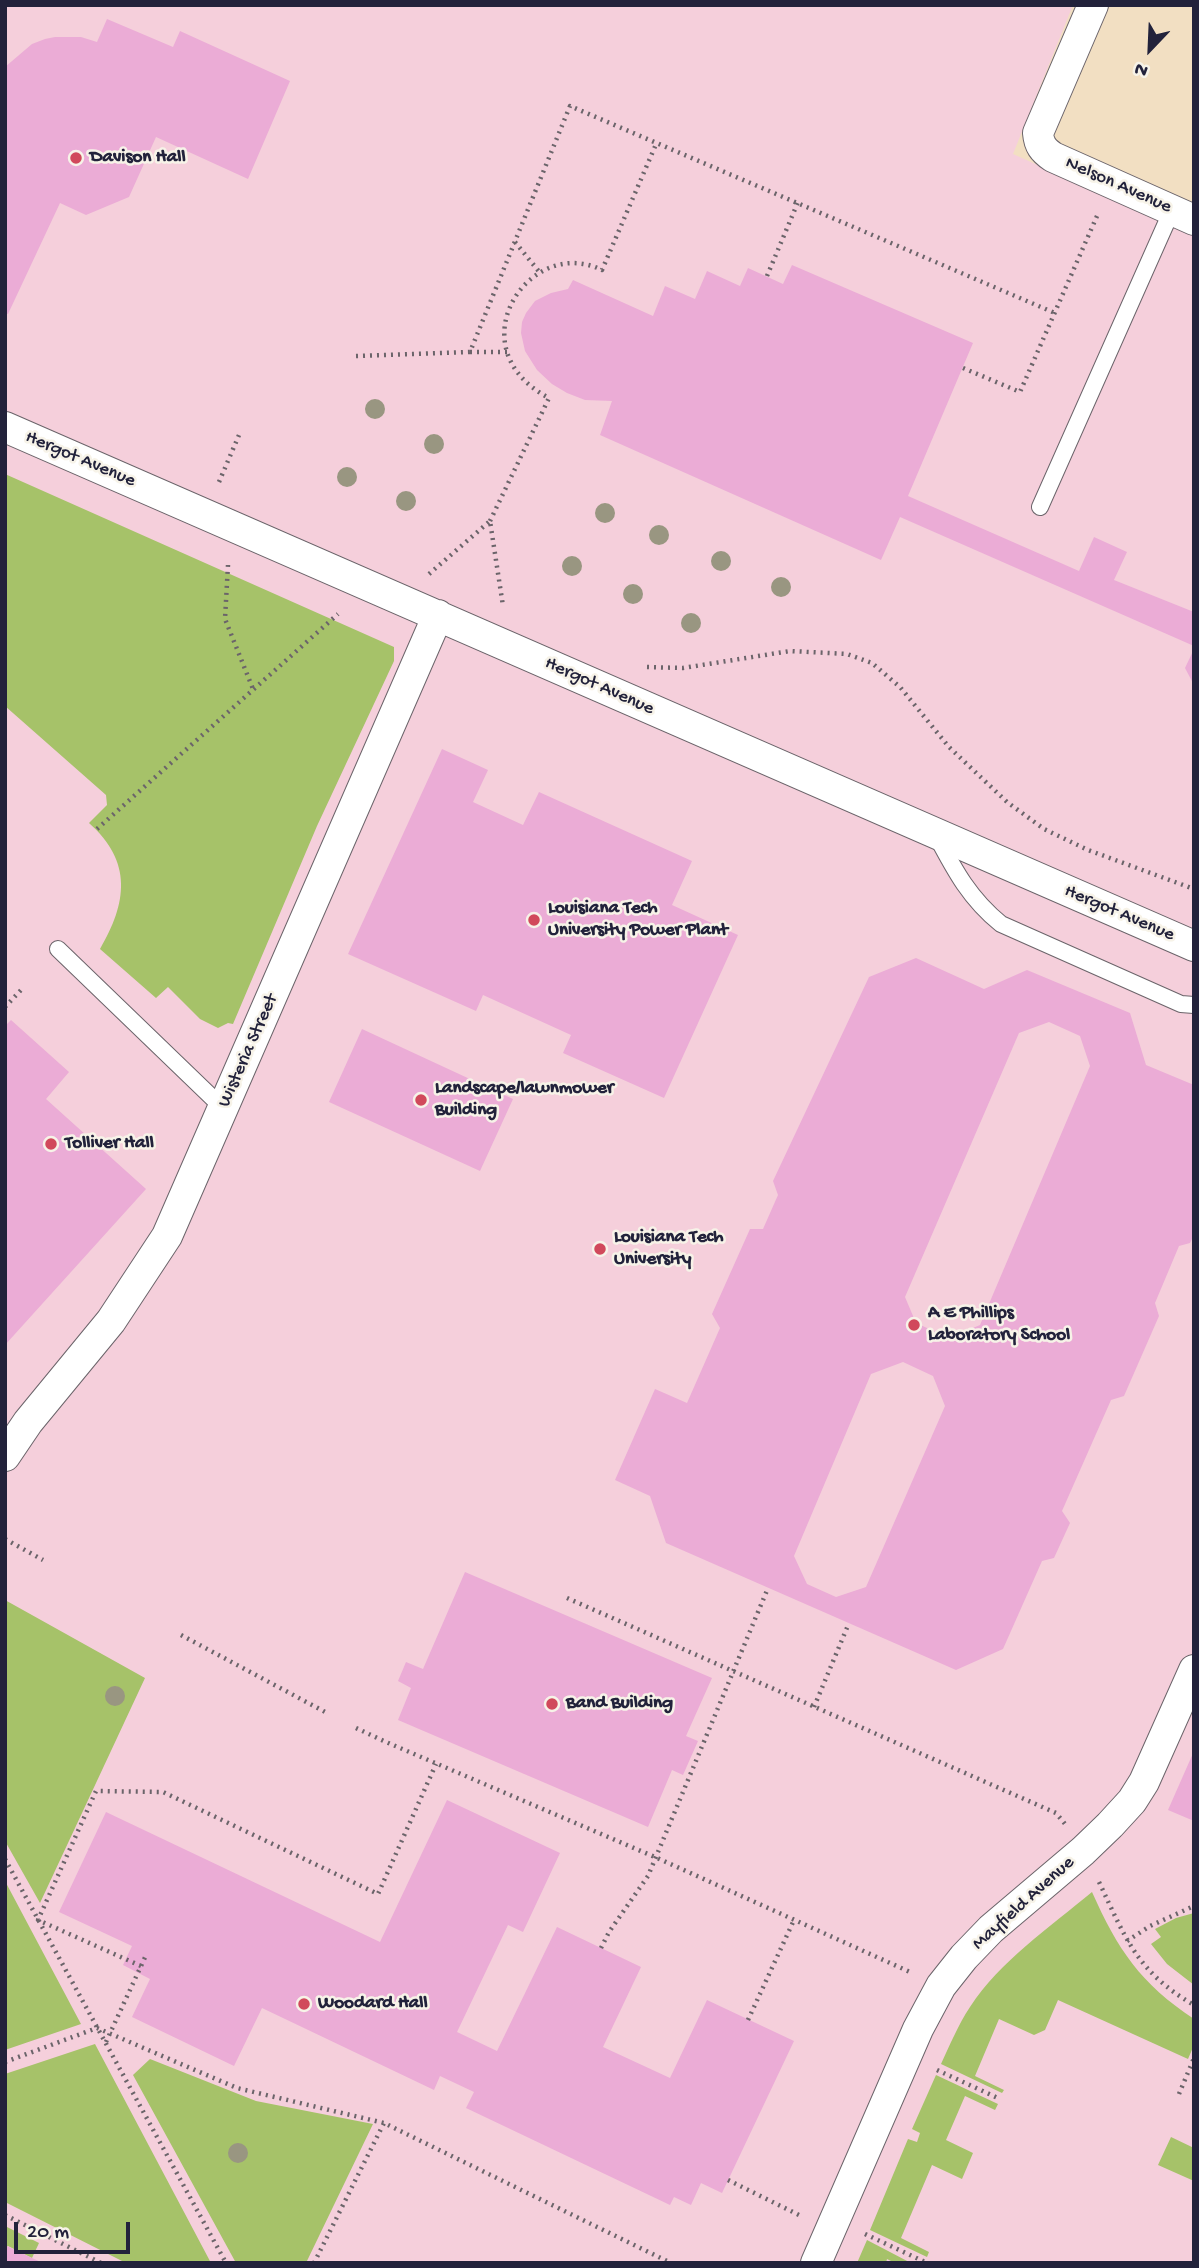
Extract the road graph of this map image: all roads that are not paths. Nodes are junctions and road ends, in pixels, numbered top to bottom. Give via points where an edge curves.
1 (1093, 5) edge
2 (1183, 215) edge
3 (5, 427) edge
4 (1040, 507) dead end
5 (438, 615) junction
6 (935, 835) junction
7 (1194, 946) edge
8 (58, 949) dead end
9 (1194, 1005) edge
10 (224, 1109) junction
11 (16, 1430) edge
12 (5, 1455) edge
13 (1194, 1670) edge
14 (816, 2263) edge

1 - 2 street, Nelson Avenue via 1038,133 1039,142 1053,157
2 - 4 lane
3 - 5 street, Hergot Avenue
5 - 6 street, Hergot Avenue
5 - 10 street, Wisteria Street
6 - 7 street, Hergot Avenue
6 - 9 lane via 968,892 1001,924 1181,1004
8 - 10 lane
10 - 11 street, Wisteria Street via 167,1236 111,1321
11 - 12 street, Wisteria Street
13 - 14 street, Mayfield Avenue via 1132,1801 1083,1851 991,1929 941,1986

